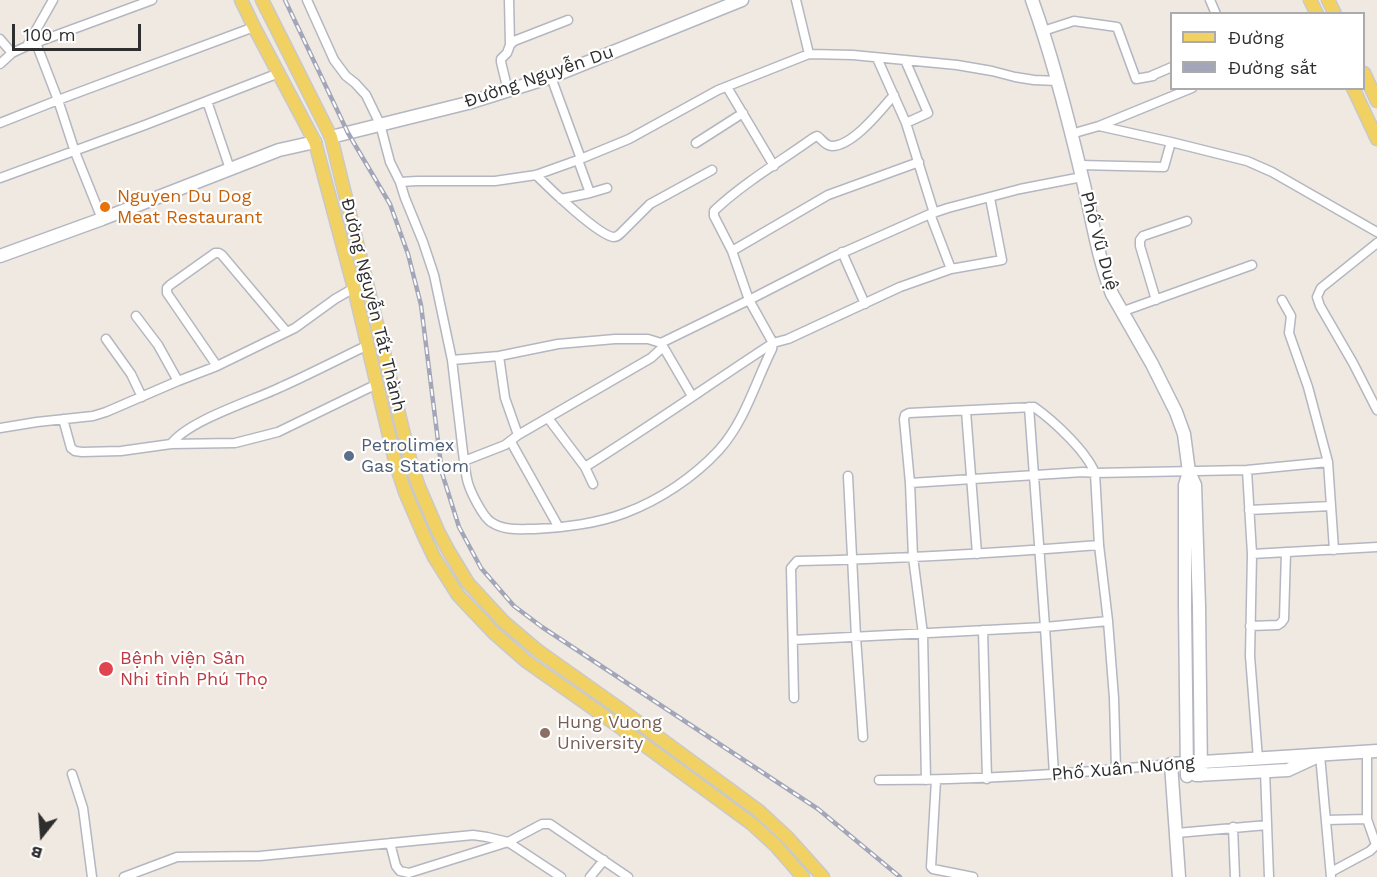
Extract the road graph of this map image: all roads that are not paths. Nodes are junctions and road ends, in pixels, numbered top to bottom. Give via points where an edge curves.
1 (53, 0) edge
2 (152, 0) edge
3 (241, 0) edge
4 (262, 0) edge
5 (307, 0) edge
6 (509, 0) edge
7 (742, 0) edge
8 (796, 0) edge
9 (1032, 0) edge
10 (271, 18) junction
11 (568, 20) dead end
12 (254, 26) junction
13 (1044, 31) junction
14 (0, 39) edge
15 (32, 44) junction
16 (510, 45) junction
17 (12, 53) junction
18 (809, 54) junction
19 (877, 58) junction
20 (905, 60) junction
21 (0, 64) edge
22 (1170, 68) edge
23 (279, 73) junction
24 (1365, 75) edge
25 (551, 77) junction
26 (1058, 81) junction
27 (727, 87) junction
28 (1187, 90) edge
29 (1354, 90) edge
30 (508, 91) junction
31 (894, 95) junction
32 (58, 100) junction
33 (207, 101) junction
34 (1377, 101) edge
35 (743, 113) junction
36 (0, 123) edge
37 (906, 123) junction
38 (380, 124) junction
39 (1099, 126) junction
40 (1071, 134) junction
41 (332, 137) junction
42 (1377, 138) edge
43 (315, 142) junction
44 (1171, 142) junction
45 (696, 143) dead end
46 (75, 152) junction
47 (579, 159) junction
48 (919, 162) junction
49 (774, 166) junction
50 (230, 169) junction
51 (712, 170) dead end
52 (1081, 171) junction
53 (536, 175) junction
54 (0, 178) edge
55 (400, 182) junction
56 (607, 188) dead end
57 (590, 193) junction
58 (990, 198) junction
59 (561, 199) junction
60 (932, 213) junction
61 (102, 219) junction
62 (1187, 221) dead end
63 (1377, 232) edge
64 (1377, 243) edge
65 (732, 251) junction
66 (842, 252) junction
67 (0, 256) edge
68 (1252, 265) dead end
69 (951, 269) junction
70 (368, 285) junction
71 (354, 288) junction
72 (749, 300) junction
73 (1156, 300) junction
74 (1282, 300) dead end
75 (865, 304) junction
76 (1121, 312) junction
77 (136, 316) dead end
78 (286, 331) junction
79 (106, 339) dead end
80 (773, 343) junction
81 (368, 345) junction
82 (662, 345) junction
83 (500, 356) junction
84 (452, 360) junction
85 (217, 366) junction
86 (178, 381) junction
87 (377, 384) junction
88 (692, 396) junction
89 (142, 397) junction
90 (1029, 407) junction
91 (1377, 410) edge
92 (966, 411) junction
93 (548, 418) junction
94 (63, 419) junction
95 (0, 428) edge
96 (518, 435) junction
97 (511, 442) junction
98 (171, 444) junction
99 (464, 461) junction
100 (1328, 462) junction
101 (585, 467) junction
102 (1247, 470) junction
103 (1190, 472) junction
104 (1095, 473) junction
105 (848, 476) dead end
106 (1034, 476) junction
107 (972, 480) junction
108 (910, 483) junction
109 (594, 484) dead end
110 (1331, 506) junction
111 (1249, 510) junction
112 (558, 526) junction
113 (1099, 545) junction
114 (1377, 547) edge
115 (1040, 550) junction
116 (1334, 550) junction
117 (1286, 552) junction
118 (977, 554) junction
119 (1252, 554) junction
120 (913, 557) junction
121 (852, 560) junction
122 (1108, 621) junction
123 (1250, 626) junction
124 (1046, 627) junction
125 (982, 630) junction
126 (923, 634) junction
127 (856, 637) junction
128 (793, 640) junction
129 (794, 698) dead end
130 (863, 737) dead end
131 (1372, 751) edge
132 (1320, 755) junction
133 (1258, 759) junction
134 (1201, 769) junction
135 (1116, 770) junction
136 (1187, 770) junction
137 (1171, 771) junction
138 (1265, 771) junction
139 (72, 774) dead end
140 (1054, 774) junction
141 (987, 779) junction
142 (879, 780) dead end
143 (926, 780) junction
144 (936, 780) junction
145 (1367, 819) junction
146 (1326, 820) junction
147 (1267, 825) junction
148 (1233, 827) junction
149 (1177, 832) junction
150 (788, 837) junction
151 (508, 842) junction
152 (390, 843) junction
153 (1377, 844) edge
154 (776, 846) junction
155 (604, 860) junction
156 (399, 874) edge
157 (1331, 874) edge
158 (128, 876) edge
159 (92, 877) edge
160 (561, 877) edge
161 (590, 877) edge
162 (628, 877) edge
163 (803, 877) edge
164 (823, 877) edge
165 (972, 877) edge
166 (1179, 877) edge
167 (1235, 877) edge
168 (1269, 877) edge

1 - 15 street
2 - 15 street
3 - 12 main road, Đường Nguyễn Tất Thành
4 - 10 main road, Đường Nguyễn Tất Thành
5 - 38 street via 334,60 366,95
6 - 16 street
7 - 25 street, Đường Nguyễn Du
8 - 18 street
9 - 13 street, Phố Vũ Duệ
10 - 12 main road
10 - 41 main road, Đường Nguyễn Tất Thành
11 - 16 street
12 - 23 main road, Đường Nguyễn Tất Thành
12 - 32 street
13 - 22 street via 1074,21 1118,27 1136,79
13 - 26 street, Phố Vũ Duệ
14 - 17 street
15 - 17 street
15 - 32 street
16 - 30 street via 501,59
17 - 21 street
18 - 19 street
18 - 27 street
19 - 20 street
19 - 31 street
20 - 26 street
20 - 37 street via 928,113
23 - 33 street
23 - 43 main road, Đường Nguyễn Tất Thành
24 - 34 main road
25 - 30 street, Đường Nguyễn Du
25 - 47 street
26 - 40 street, Phố Vũ Duệ
27 - 35 street
27 - 47 street via 629,139
28 - 39 street
29 - 42 main road
30 - 38 street, Đường Nguyễn Du
31 - 37 street
31 - 49 street via 867,126 845,142 829,146 817,136
32 - 36 street
32 - 46 street
33 - 46 street
33 - 50 street
35 - 45 street
35 - 49 street
37 - 48 street
38 - 41 street, Đường Nguyễn Du
38 - 55 street
39 - 40 street
39 - 44 street
40 - 52 street, Phố Vũ Duệ
41 - 70 main road, Đường Nguyễn Tất Thành
43 - 50 street via 279,150
43 - 71 main road, Đường Nguyễn Tất Thành
44 - 52 street via 1164,167
44 - 63 street via 1260,166
46 - 54 street
46 - 61 street
47 - 53 street
47 - 57 street
48 - 60 street
48 - 65 street via 828,195
49 - 65 street via 714,211
50 - 61 street
51 - 59 street via 650,204 617,236 608,236
52 - 58 street
52 - 76 street, Phố Vũ Duệ via 1107,282
53 - 55 street via 495,181
53 - 59 street
55 - 84 street via 434,275
56 - 57 street
57 - 59 street
58 - 60 street
58 - 69 street via 1002,260
60 - 66 street
60 - 69 street
61 - 67 street
62 - 73 street via 1140,240
64 - 91 street via 1321,288 1317,297
65 - 72 street
66 - 72 street
66 - 75 street
68 - 73 street
69 - 75 street
70 - 71 main road
70 - 150 main road, Đường Nguyễn Tất Thành via 414,471 438,531 468,583 537,650 735,793
71 - 78 street
71 - 81 main road, Đường Nguyễn Tất Thành
72 - 80 street
72 - 82 street
73 - 76 street
74 - 100 street via 1291,316 1290,333
75 - 80 street
76 - 103 street, Phố Vũ Duệ via 1176,412
77 - 86 street
78 - 85 street
78 - 85 street via 222,255 215,253 170,285 167,293
79 - 89 street
80 - 88 street
80 - 112 street via 742,417 704,465 680,484 625,513
81 - 87 main road, Đường Nguyễn Tất Thành
81 - 98 street via 200,422
82 - 83 street via 648,339 603,339
82 - 88 street
82 - 93 street via 651,358
83 - 84 street
83 - 96 street via 506,398
84 - 99 street
85 - 86 street
86 - 89 street
87 - 98 street via 278,432 235,443
87 - 154 main road, Đường Nguyễn Tất Thành via 405,492 429,547 458,595 526,661 752,824
88 - 101 street
89 - 94 street via 99,414
90 - 92 street
90 - 104 street via 1034,407 1073,441
90 - 106 street
92 - 107 street
92 - 108 street via 905,415
93 - 96 street
93 - 101 street
94 - 95 street
94 - 98 street via 75,451 121,451
96 - 97 street
97 - 99 street
97 - 112 street
99 - 112 street via 468,485 491,522 509,529
100 - 102 street
100 - 110 street
101 - 109 street
102 - 103 street
102 - 111 street
103 - 104 street
103 - 134 street, Phố Vũ Duệ via 1195,485
103 - 136 street, Phố Vũ Duệ via 1185,485
104 - 106 street
104 - 113 street
105 - 121 street
106 - 107 street
106 - 115 street
107 - 108 street
107 - 118 street
108 - 120 street
110 - 111 street
110 - 116 street
111 - 119 street
113 - 115 street
113 - 122 street
114 - 116 street
115 - 118 street
115 - 124 street
116 - 117 street
117 - 119 street
117 - 123 street via 1284,619 1278,625
118 - 120 street
119 - 123 street
120 - 121 street
120 - 126 street
121 - 127 street
121 - 128 street via 796,561 792,565
122 - 124 street
122 - 135 street
123 - 133 street
124 - 125 street
124 - 140 street
125 - 126 street
125 - 141 street
126 - 127 street
126 - 143 street
127 - 128 street
127 - 130 street
128 - 129 street
131 - 132 street, Phố Xuân Nương
131 - 145 street
132 - 133 street, Phố Xuân Nương
132 - 138 street, Phố Xuân Nương via 1292,769
132 - 146 street
133 - 134 street, Phố Xuân Nương
134 - 136 street, Phố Xuân Nương
134 - 138 street, Phố Xuân Nương
135 - 137 street, Phố Xuân Nương
135 - 140 street, Phố Xuân Nương
136 - 137 street, Phố Xuân Nương
137 - 149 street
138 - 147 street
139 - 159 street via 83,808
140 - 141 street, Phố Xuân Nương
141 - 144 street, Phố Xuân Nương
142 - 143 street, Phố Xuân Nương
143 - 144 street, Phố Xuân Nương
144 - 165 street via 931,867
145 - 146 street
145 - 153 street
146 - 157 street
147 - 148 street
147 - 168 street
148 - 149 street
148 - 167 street
149 - 166 street
150 - 154 main road
150 - 164 main road, Đường Nguyễn Tất Thành
151 - 152 street via 473,836
151 - 155 street via 542,824 550,824
151 - 156 street
151 - 160 street
152 - 156 street
152 - 158 street via 260,856 177,857
153 - 157 street
154 - 163 main road, Đường Nguyễn Tất Thành
155 - 161 street
155 - 162 street

